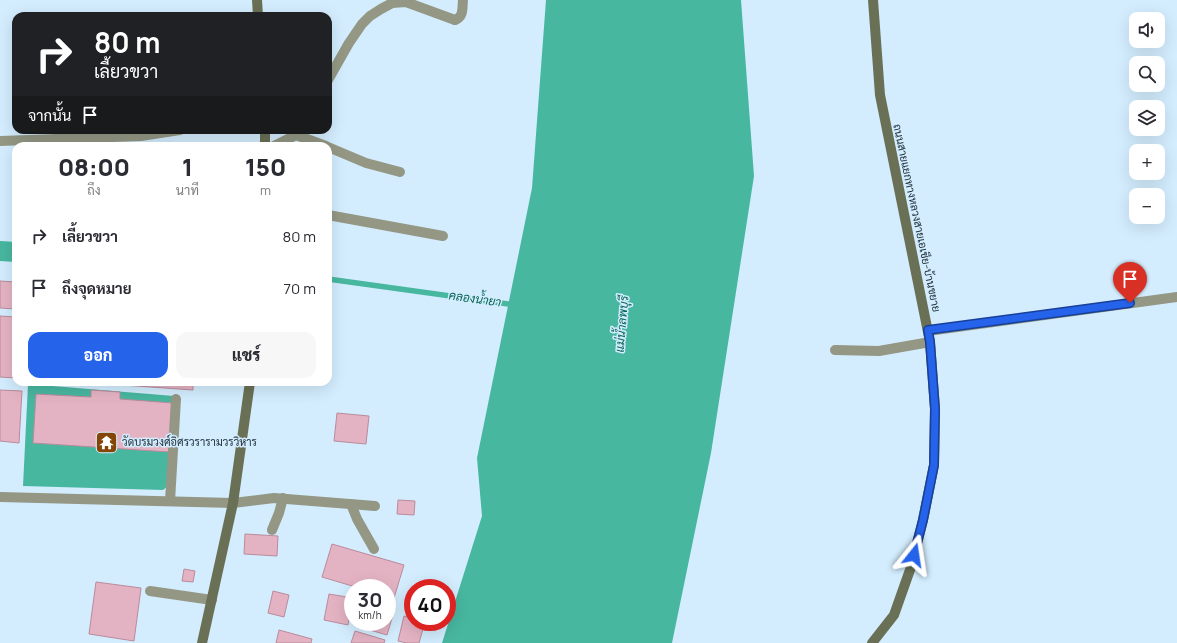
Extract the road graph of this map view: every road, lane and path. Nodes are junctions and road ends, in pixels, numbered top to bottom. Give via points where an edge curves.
1 (256, 0) edge
2 (463, 0) edge
3 (873, 0) edge
4 (258, 12) edge
5 (332, 73) edge
6 (154, 134) edge
7 (296, 134) edge
8 (300, 134) edge
9 (0, 141) edge
10 (281, 142) edge
11 (318, 142) edge
12 (332, 148) edge
13 (400, 172) dead end
14 (332, 216) edge
15 (443, 236) dead end
16 (1177, 297) edge
17 (928, 330) junction
18 (930, 342) junction
19 (835, 350) dead end
20 (249, 386) edge
21 (176, 399) dead end
22 (0, 497) edge
23 (283, 498) junction
24 (170, 502) junction
25 (233, 504) junction
26 (352, 504) junction
27 (375, 506) dead end
28 (272, 530) dead end
29 (374, 549) dead end
30 (150, 591) dead end
31 (212, 600) junction
32 (202, 643) edge
33 (872, 643) edge

1 - 4 street
2 - 5 street via 462,15 455,20 406,2 392,3 362,24
3 - 17 street, ถนนสายแยกทางหลวงสายเอเชีย-บ้านขยาย via 880,95
6 - 9 street
7 - 10 street
8 - 11 street
12 - 13 street via 366,163
14 - 15 street
16 - 17 street
17 - 18 street, ถนนสายแยกทางหลวงสายเอเชีย-บ้านขยาย
18 - 19 street via 878,351
18 - 33 street, ถนนสายแยกทางหลวงสายเอเชีย-บ้านขยาย via 935,409 934,465 911,567 894,615
20 - 25 street
21 - 24 street
22 - 24 street
23 - 25 street
23 - 26 street
23 - 28 street
24 - 25 street
25 - 31 street
26 - 27 street
26 - 29 street via 357,519
30 - 31 street
31 - 32 street

